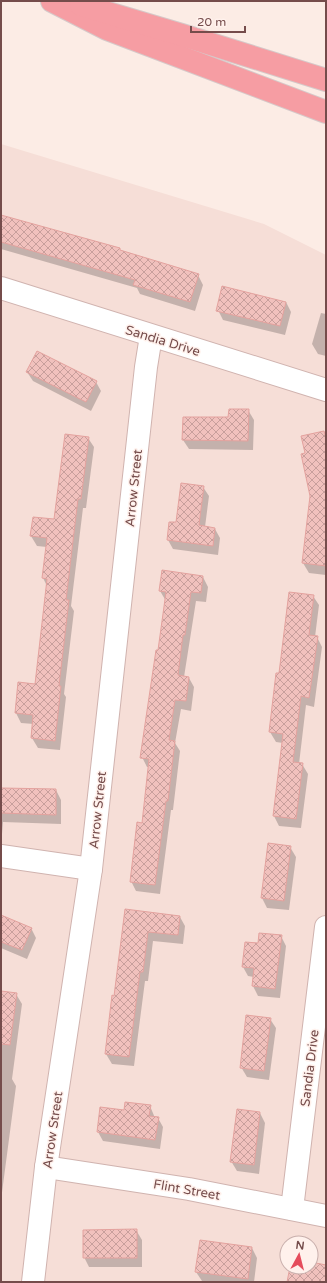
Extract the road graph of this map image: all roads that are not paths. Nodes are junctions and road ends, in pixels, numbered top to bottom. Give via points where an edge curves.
1 (52, 1) edge
2 (68, 1) edge
3 (326, 80) edge
4 (326, 112) edge
5 (1, 288) edge
6 (151, 336) junction
7 (326, 390) edge
8 (1, 856) edge
9 (91, 869) junction
10 (326, 927) edge
11 (46, 1167) junction
12 (292, 1209) junction
13 (326, 1216) edge
14 (33, 1282) edge

1 - 4 highway via 107,29
2 - 3 highway
5 - 6 street, Sandia Drive
6 - 7 street, Sandia Drive
6 - 9 street, Arrow Street
8 - 9 street
9 - 11 street, Arrow Street
10 - 12 street, Sandia Drive
11 - 12 street, Flint Street via 189,1189
11 - 14 street, Arrow Street
12 - 13 street, Flint Street

